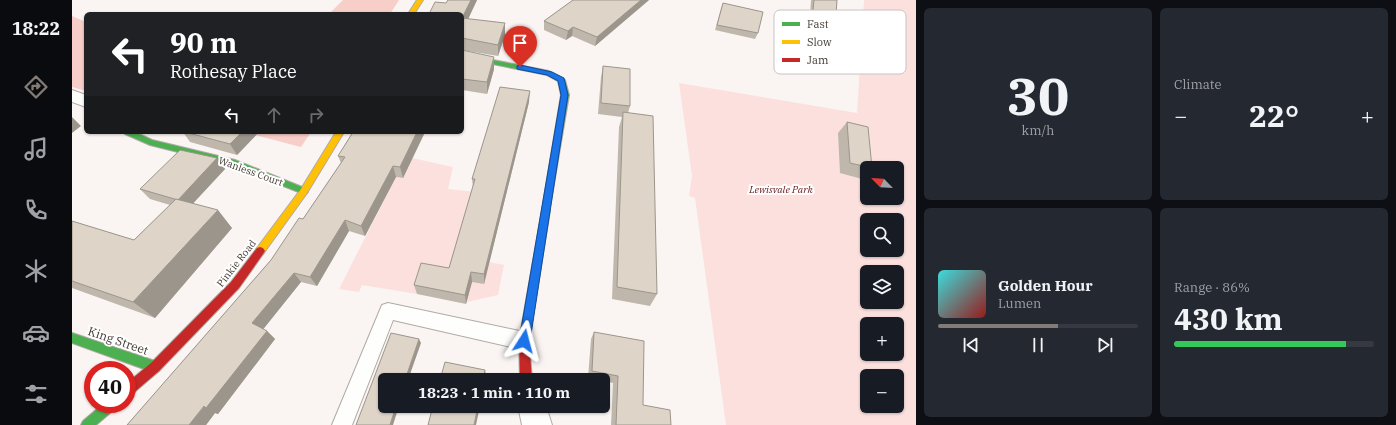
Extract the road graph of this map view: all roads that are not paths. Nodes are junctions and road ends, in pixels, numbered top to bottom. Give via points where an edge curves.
1 (420, 0) edge
2 (412, 12) edge
3 (464, 56) edge
4 (72, 96) edge
5 (84, 100) edge
6 (132, 134) edge
7 (339, 134) edge
8 (304, 191) junction
9 (72, 338) edge
10 (524, 341) junction
11 (155, 366) junction
12 (526, 373) edge
13 (136, 383) edge
14 (101, 413) edge
15 (533, 413) edge
16 (87, 425) edge
17 (342, 425) edge
18 (536, 425) edge

1 - 2 street
3 - 10 street via 549,73 561,80 565,95
4 - 5 street
6 - 8 street, Wanless Court via 150,142 232,162
7 - 8 street, Pinkie Road
8 - 11 street, Pinkie Road via 234,285
9 - 11 street, King Street
10 - 12 street
10 - 17 lane via 388,311
11 - 13 street, Pinkie Road
14 - 16 street
15 - 18 street

